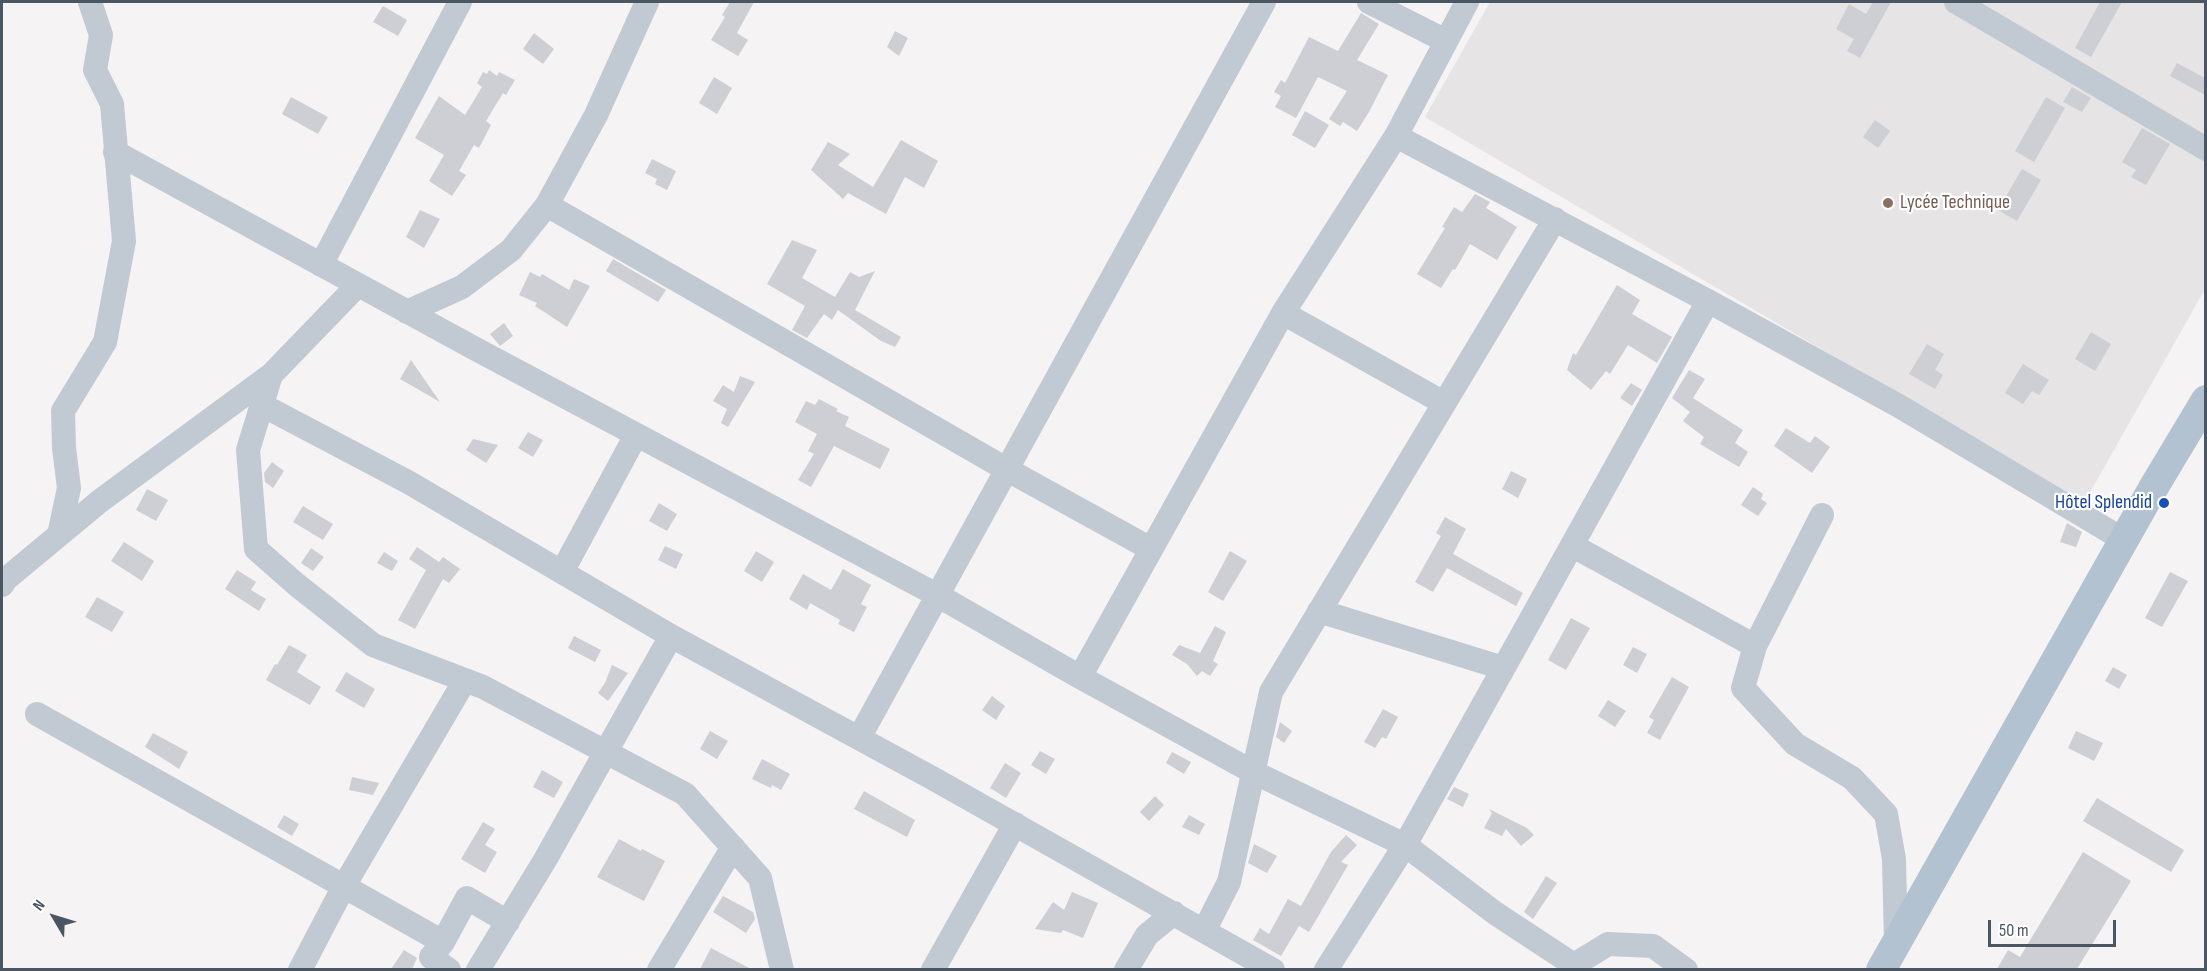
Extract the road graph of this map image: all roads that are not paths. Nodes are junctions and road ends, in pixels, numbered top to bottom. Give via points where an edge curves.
1 (90, 2) edge
2 (460, 2) edge
3 (647, 2) edge
4 (1264, 2) edge
5 (1369, 2) edge
6 (1467, 2) edge
7 (1956, 2) edge
8 (1446, 41) junction
9 (1396, 136) junction
10 (2205, 149) edge
11 (115, 152) junction
12 (547, 206) junction
13 (1555, 219) junction
14 (321, 265) junction
15 (358, 285) junction
16 (1708, 301) junction
17 (407, 312) junction
18 (1283, 313) junction
19 (271, 375) junction
20 (2205, 400) edge
21 (1444, 403) junction
22 (262, 405) junction
23 (636, 435) junction
24 (1006, 469) junction
25 (1822, 515) dead end
26 (59, 535) junction
27 (2124, 540) junction
28 (1573, 546) junction
29 (1151, 549) junction
30 (562, 572) junction
31 (2, 585) edge
32 (937, 595) junction
33 (1319, 611) junction
34 (671, 636) junction
35 (1755, 646) junction
36 (1503, 668) junction
37 (1080, 677) junction
38 (465, 680) junction
39 (37, 714) dead end
40 (859, 738) junction
41 (607, 753) junction
42 (1253, 772) junction
43 (1016, 824) junction
44 (1405, 845) junction
45 (733, 847) junction
46 (344, 886) junction
47 (1174, 914) junction
48 (508, 922) junction
49 (1204, 931) junction
50 (443, 942) junction
51 (1896, 944) junction
52 (1573, 967) edge
53 (300, 969) edge
54 (449, 969) edge
55 (478, 969) edge
56 (659, 969) edge
57 (782, 969) edge
58 (933, 969) edge
59 (1126, 969) edge
60 (1273, 969) edge
61 (1326, 969) edge
62 (1686, 969) edge
63 (1881, 969) edge

1 - 11 street via 100,35 95,70 112,104
2 - 14 street
3 - 12 street via 596,115
4 - 24 street
5 - 8 street
6 - 8 street
7 - 10 street
8 - 9 street
9 - 13 street
9 - 18 street
11 - 14 street
11 - 26 street via 124,241 105,342 63,411 69,488
12 - 17 street via 511,250 462,287
12 - 24 street
13 - 16 street
13 - 21 street
14 - 15 street
15 - 17 street
15 - 19 street
16 - 27 street via 1899,406
16 - 28 street
17 - 23 street
18 - 21 street
18 - 29 street
19 - 22 street
19 - 26 street
20 - 27 main road
21 - 33 street
22 - 30 street via 408,482
22 - 38 street via 248,450 256,549 373,645
23 - 30 street
23 - 32 street
24 - 29 street
24 - 32 street
25 - 35 street
26 - 31 street
27 - 51 main road
28 - 35 street
28 - 36 street
29 - 37 street
30 - 34 street
32 - 37 street
32 - 40 street
33 - 36 street
33 - 42 street via 1271,692
34 - 40 street
34 - 41 street
35 - 51 street via 1743,688 1795,744 1852,778 1886,814 1894,859
36 - 44 street
37 - 42 street
38 - 41 street
38 - 46 street
39 - 46 street
40 - 43 street
41 - 45 street via 686,794
41 - 48 street
42 - 44 street
42 - 49 street via 1228,882
43 - 47 street
43 - 58 street
44 - 52 street
44 - 61 street
45 - 56 street
45 - 57 street via 760,878
46 - 50 street
46 - 53 street
47 - 49 street
47 - 59 street via 1148,935
48 - 50 street via 467,898
48 - 55 street
49 - 60 street
50 - 54 street via 431,957
51 - 63 main road
52 - 62 street via 1608,944 1653,946

